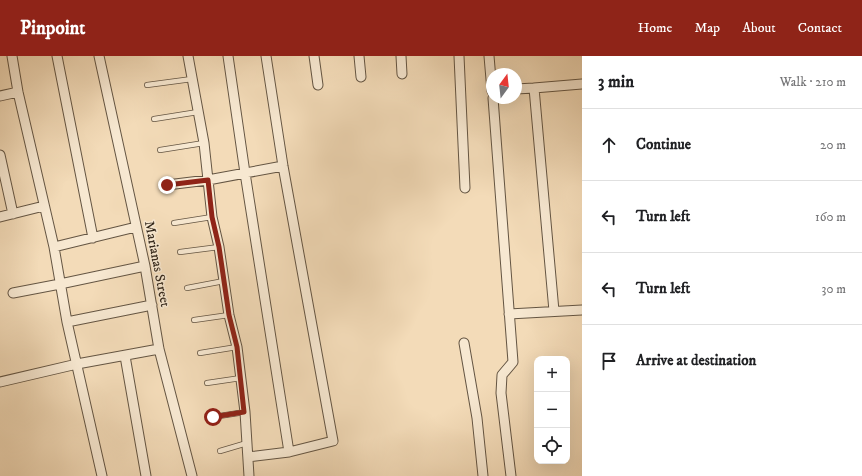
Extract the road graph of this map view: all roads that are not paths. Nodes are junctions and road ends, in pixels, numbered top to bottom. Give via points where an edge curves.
1 (12, 56) edge
2 (57, 56) edge
3 (99, 56) edge
4 (188, 56) edge
5 (228, 56) edge
6 (266, 56) edge
7 (314, 56) edge
8 (359, 56) edge
9 (401, 56) edge
10 (459, 56) edge
11 (489, 56) edge
12 (490, 68) edge
13 (402, 74) dead end
14 (360, 77) dead end
15 (192, 79) junction
16 (582, 84) edge
17 (147, 85) dead end
18 (318, 85) dead end
19 (534, 88) junction
20 (522, 89) edge
21 (18, 92) junction
22 (0, 96) edge
23 (492, 104) edge
24 (198, 112) junction
25 (154, 120) dead end
26 (204, 143) junction
27 (160, 150) dead end
28 (0, 155) edge
29 (282, 166) junction
30 (245, 173) junction
31 (208, 180) junction
32 (167, 185) dead end
33 (465, 188) dead end
34 (44, 206) junction
35 (13, 214) junction
36 (0, 217) edge
37 (212, 217) junction
38 (174, 224) dead end
39 (136, 227) junction
40 (94, 238) junction
41 (54, 247) junction
42 (219, 247) junction
43 (180, 252) dead end
44 (145, 266) junction
45 (224, 281) junction
46 (60, 284) junction
47 (187, 288) dead end
48 (12, 293) dead end
49 (152, 306) junction
50 (582, 310) edge
51 (554, 311) junction
52 (509, 314) junction
53 (229, 315) junction
54 (194, 320) dead end
55 (67, 322) junction
56 (464, 343) dead end
57 (237, 347) junction
58 (158, 349) junction
59 (200, 353) dead end
60 (125, 356) junction
61 (77, 364) junction
62 (241, 378) junction
63 (0, 382) edge
64 (207, 384) dead end
65 (244, 412) junction
66 (213, 417) dead end
67 (247, 444) junction
68 (220, 451) dead end
69 (289, 452) junction
70 (248, 457) junction
71 (102, 476) edge
72 (146, 476) edge
73 (192, 476) edge
74 (249, 476) edge
75 (483, 476) edge
76 (511, 476) edge

1 - 21 street
2 - 40 street
3 - 39 street, Marianas Street
4 - 15 street
5 - 30 street
6 - 29 street
7 - 18 street
8 - 14 street
9 - 13 street
10 - 33 street
11 - 12 street
15 - 17 lane
15 - 24 street
16 - 19 street
19 - 20 street
19 - 51 street
21 - 22 street
21 - 34 street
23 - 52 street
24 - 25 lane
24 - 26 street
26 - 27 lane
26 - 31 street
28 - 35 street
29 - 30 street
29 - 69 street via 332,441
30 - 31 street
30 - 69 street
31 - 32 street
31 - 37 street
34 - 35 street
34 - 41 street
35 - 36 street
37 - 38 lane
37 - 42 street
39 - 40 street
39 - 44 street, Marianas Street
40 - 41 street
41 - 46 street
42 - 43 lane
42 - 45 street
44 - 46 street
44 - 49 street, Marianas Street
45 - 47 lane
45 - 53 street
46 - 48 street
46 - 55 street
49 - 55 street
49 - 58 street, Marianas Street
50 - 51 street
51 - 52 street
52 - 76 street via 513,362 502,375 501,393
53 - 54 lane
53 - 57 street
55 - 61 street
56 - 75 street via 477,418
57 - 59 lane
57 - 62 street
58 - 60 street
58 - 73 street, Marianas Street
60 - 61 street
60 - 72 street
61 - 63 street
61 - 71 street
62 - 64 lane
62 - 65 street
65 - 66 lane
65 - 67 street
67 - 68 lane
67 - 70 street
69 - 70 street
70 - 74 street

